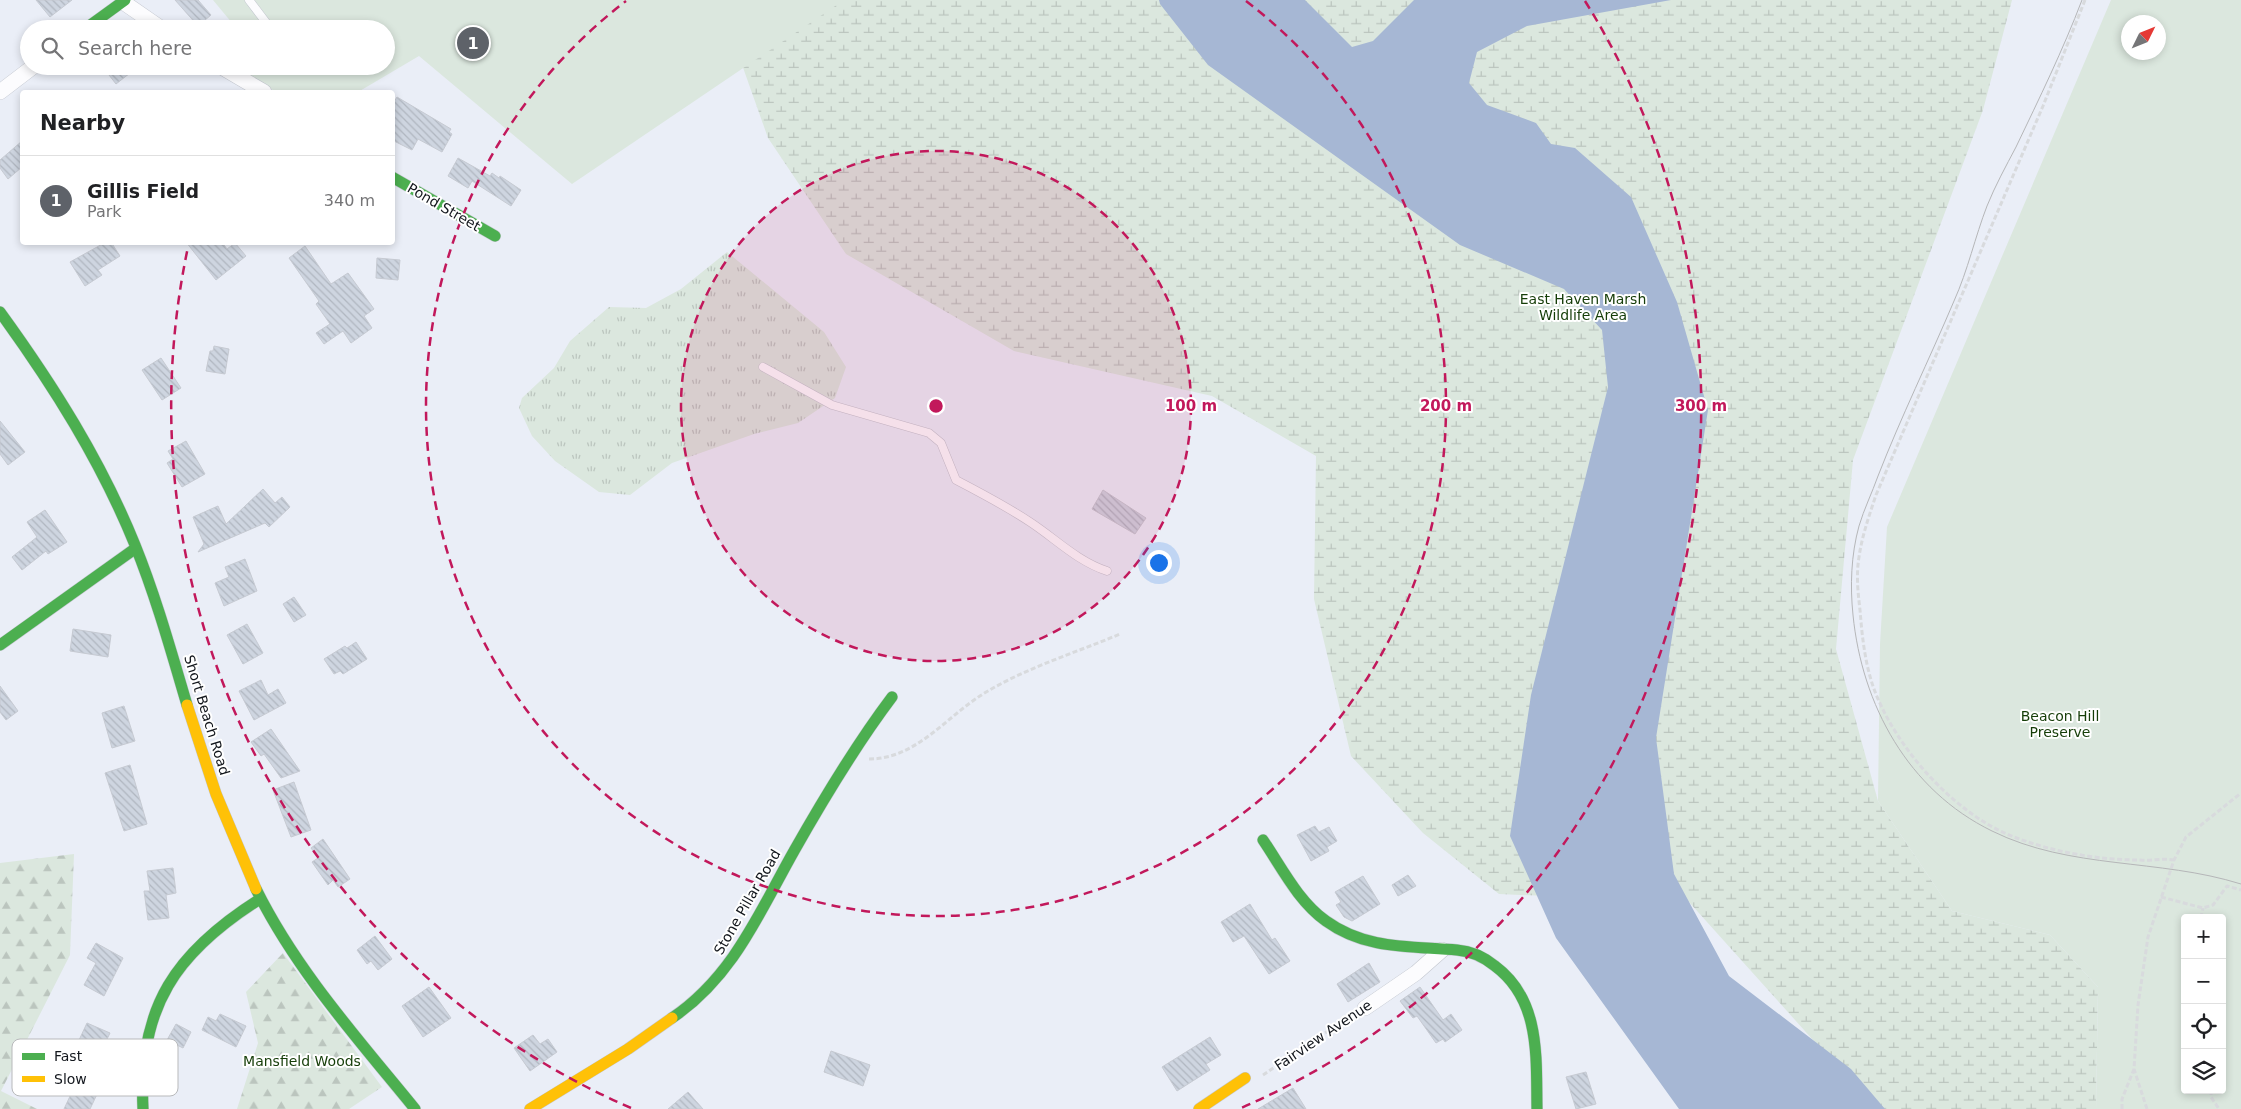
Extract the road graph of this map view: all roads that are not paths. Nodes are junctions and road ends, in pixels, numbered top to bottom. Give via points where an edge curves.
1 (249, 0) edge
2 (124, 1) edge
3 (97, 20) edge
4 (150, 20) edge
5 (264, 20) edge
6 (22, 75) edge
7 (235, 75) edge
8 (261, 90) edge
9 (0, 92) edge
10 (395, 179) edge
11 (496, 236) dead end
12 (0, 312) edge
13 (763, 368) dead end
14 (136, 548) junction
15 (1107, 571) dead end
16 (0, 645) edge
17 (892, 697) dead end
18 (1263, 840) dead end
19 (260, 899) junction
20 (1442, 950) junction
21 (1364, 1008) road end
22 (147, 1039) edge
23 (1245, 1078) road end
24 (142, 1096) edge
25 (143, 1109) edge
26 (415, 1109) edge
27 (530, 1109) edge
28 (1198, 1109) edge
29 (1537, 1109) edge

1 - 5 lane
2 - 3 street
2 - 4 street
6 - 9 street
7 - 8 street
10 - 11 street, Pond Street
12 - 14 street, Short Beach Road via 70,415
13 - 15 lane via 832,405 929,433 941,443 956,480 1031,522 1089,565
14 - 16 street
14 - 19 street, Short Beach Road via 218,801
17 - 27 street, Stone Pillar Road via 828,791 735,957 714,983 690,1006 628,1049
18 - 20 street via 1309,905 1326,921 1353,936 1379,944
19 - 22 street via 228,920 195,949 160,1005
19 - 26 street, Short Beach Road via 314,981
20 - 21 street, Fairview Avenue via 1416,973
20 - 29 street via 1468,951 1498,966 1523,998 1532,1019
23 - 28 street
24 - 25 street

